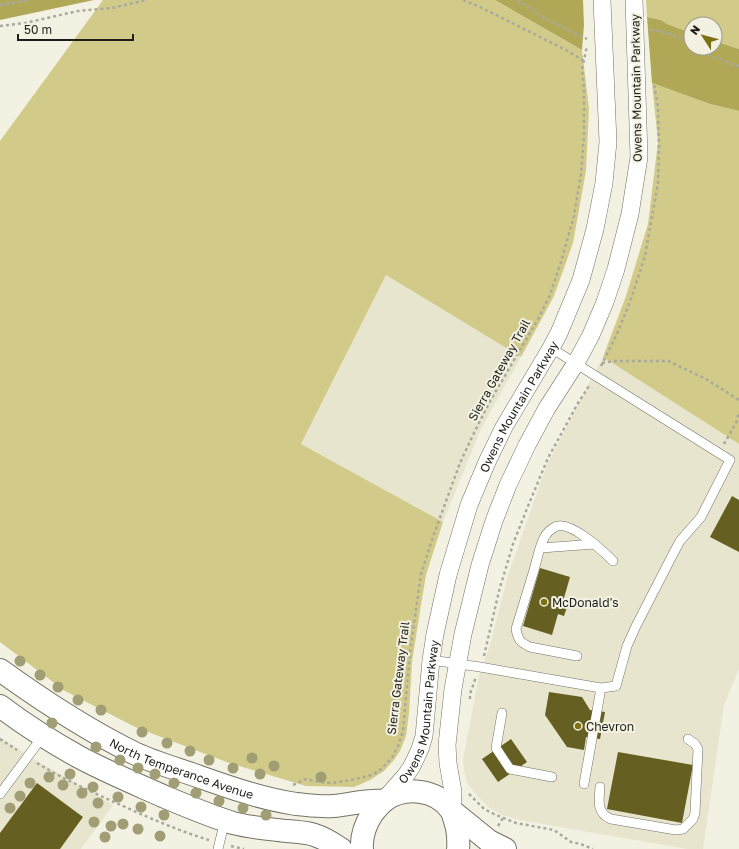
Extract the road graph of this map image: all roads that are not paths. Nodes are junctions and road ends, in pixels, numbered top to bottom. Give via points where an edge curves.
1 (602, 0) edge
2 (634, 0) edge
3 (551, 348) junction
4 (580, 366) junction
5 (595, 544) junction
6 (541, 548) junction
7 (612, 561) dead end
8 (578, 656) dead end
9 (431, 660) junction
10 (457, 663) junction
11 (0, 670) edge
12 (0, 687) edge
13 (601, 688) junction
14 (0, 706) edge
15 (502, 713) dead end
16 (68, 716) junction
17 (43, 736) junction
18 (688, 739) dead end
19 (552, 777) dead end
20 (584, 784) dead end
21 (600, 787) dead end
22 (0, 794) edge
23 (384, 801) junction
24 (452, 811) junction
25 (225, 820) junction
26 (218, 846) edge
27 (341, 849) edge
28 (362, 849) edge
29 (458, 849) edge
30 (505, 849) edge

1 - 3 street, Owens Mountain Parkway via 608,142 604,183 581,280
2 - 4 street, Owens Mountain Parkway via 639,157 630,214 616,268
3 - 4 lane
3 - 9 street, Owens Mountain Parkway via 504,427 469,505 448,575
4 - 10 street, Owens Mountain Parkway via 547,408 508,485 480,565
4 - 13 lane via 730,460 701,516 680,541 636,626 627,646 616,686
5 - 6 lane
5 - 6 lane via 580,533 560,525 549,531
5 - 7 lane
6 - 8 lane via 516,629 517,636 523,644 530,647
9 - 10 lane
9 - 23 street, Owens Mountain Parkway via 424,736 420,749 406,775
10 - 13 lane
10 - 24 street, Owens Mountain Parkway via 448,745 453,792
11 - 16 main road, North Temperance Avenue
12 - 16 main road via 30,703
13 - 20 lane
14 - 17 main road
15 - 19 lane via 496,748 510,769
16 - 23 main road, North Temperance Avenue via 136,753 245,792 291,803 315,805
17 - 22 lane
17 - 25 main road via 117,776
18 - 21 lane via 698,750 695,813 683,829 611,819 600,809
23 - 24 main road via 396,794 421,792 436,797
23 - 28 main road via 367,824
24 - 29 main road via 458,833
24 - 30 main road via 489,841
25 - 26 lane
25 - 27 main road via 259,828 316,835

